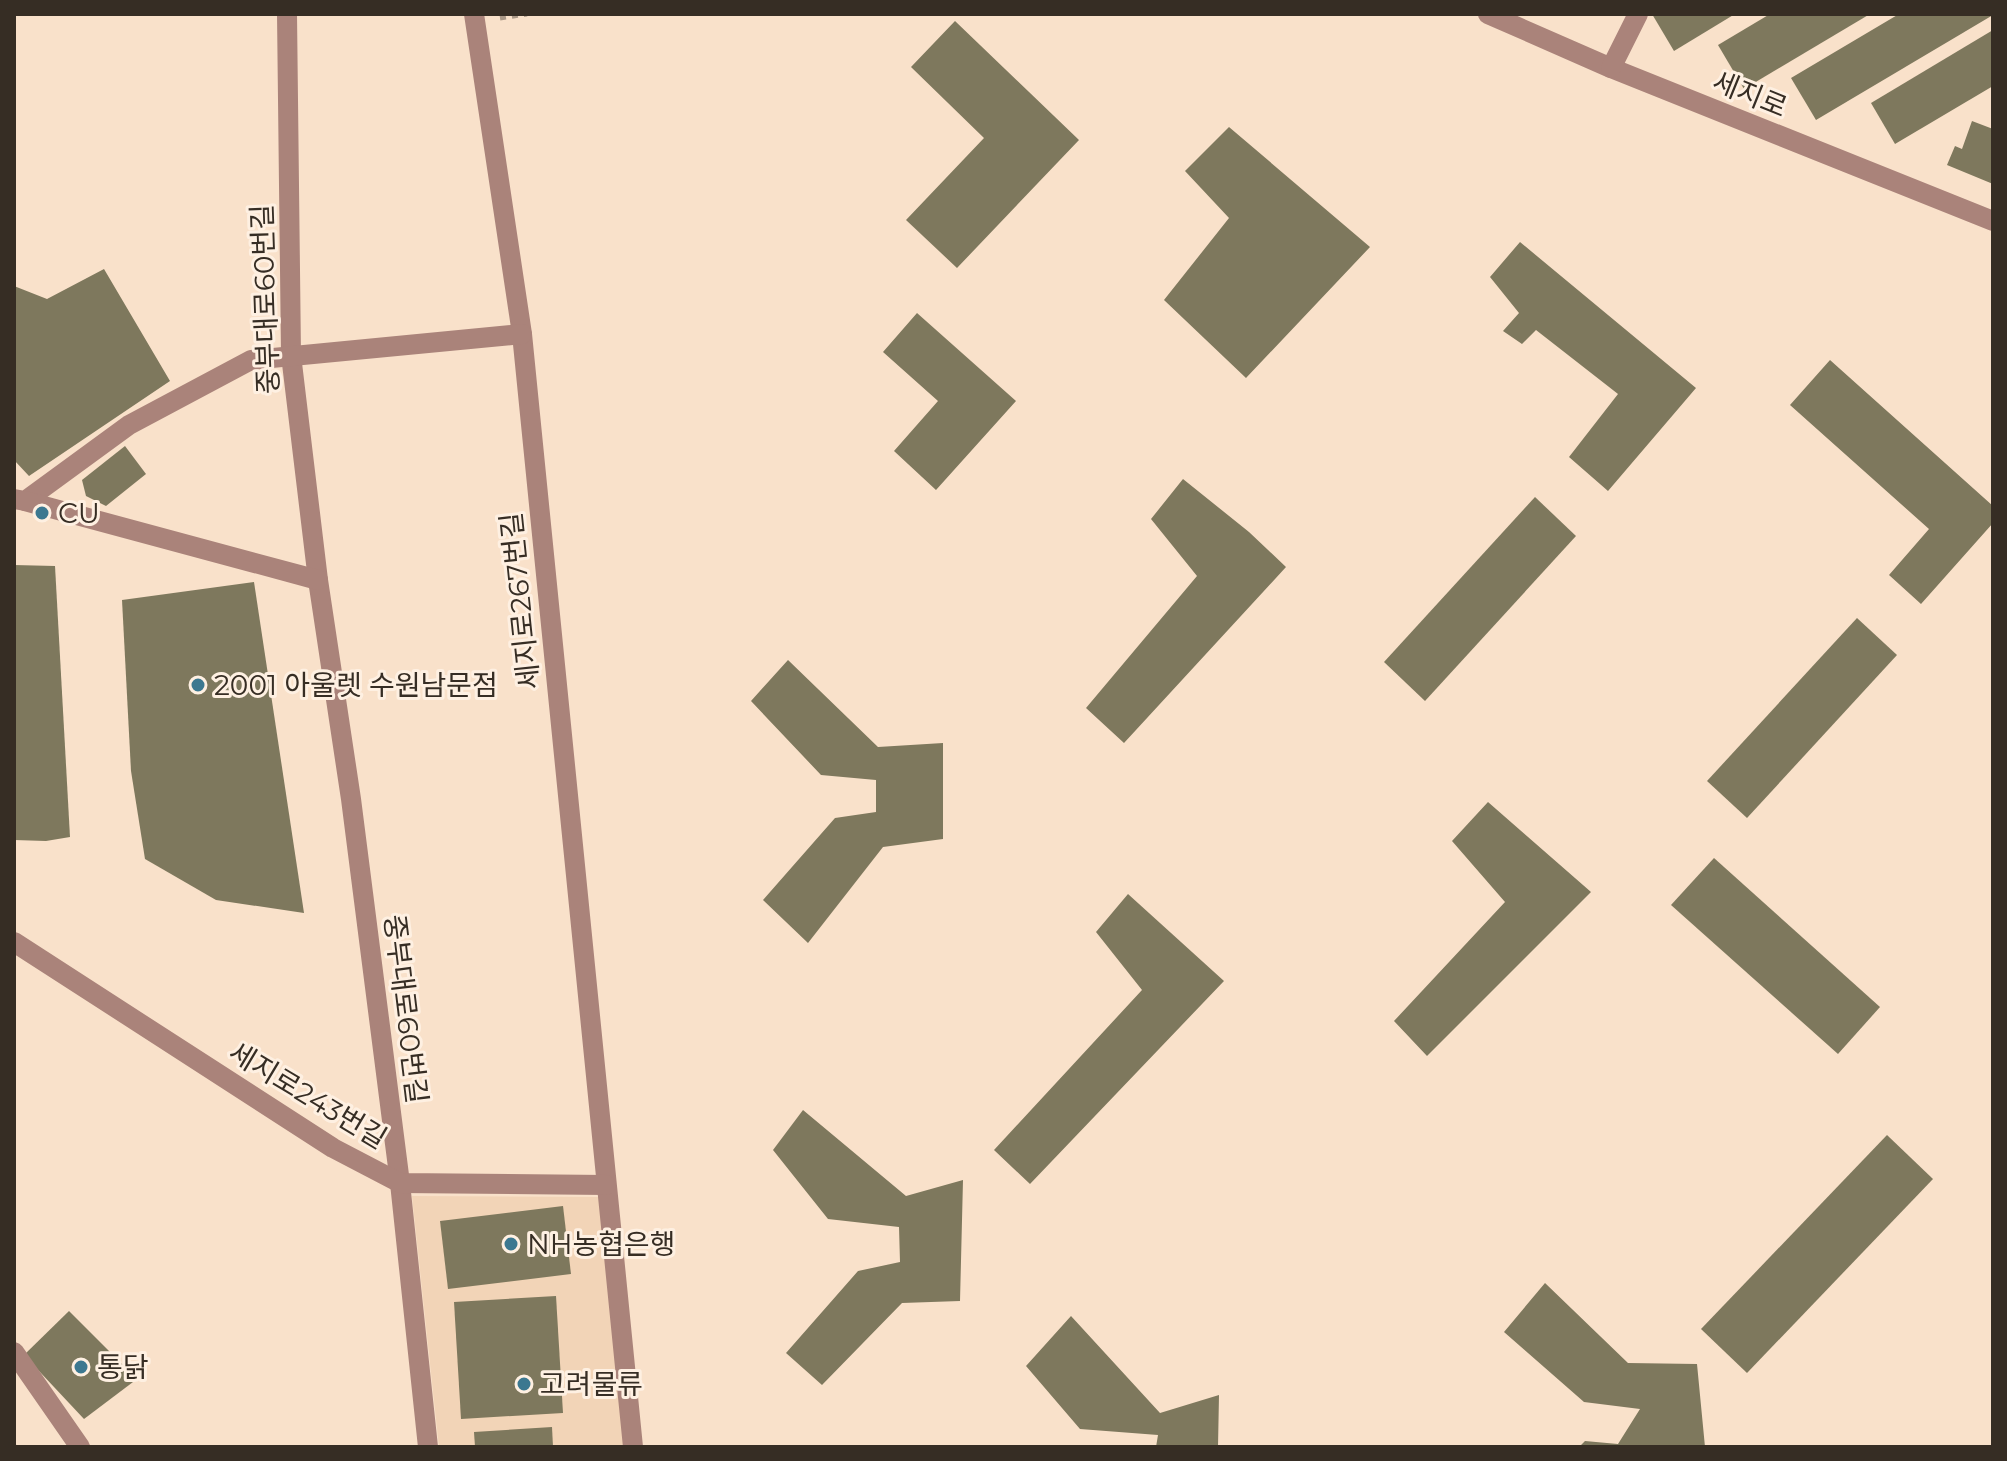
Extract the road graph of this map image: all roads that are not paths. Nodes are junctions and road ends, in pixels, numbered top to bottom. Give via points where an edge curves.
1 (287, 14) edge
2 (474, 14) edge
3 (1488, 14) edge
4 (1638, 14) edge
5 (1611, 68) junction
6 (1993, 221) edge
7 (522, 334) junction
8 (291, 355) junction
9 (19, 500) edge
10 (318, 580) junction
11 (14, 942) edge
12 (400, 1183) junction
13 (606, 1185) junction
14 (14, 1352) edge
15 (80, 1447) edge
16 (428, 1447) edge
17 (633, 1447) edge

1 - 8 street, 중부대로60번길
2 - 7 street, 세지로267번길
3 - 5 street, 세지로
4 - 5 street
5 - 6 street, 세지로
7 - 8 street
7 - 13 street, 세지로267번길
8 - 9 street via 251,360 129,425
8 - 10 street, 중부대로60번길
9 - 10 street
10 - 12 street, 중부대로60번길
11 - 12 street, 세지로243번길 via 333,1148
12 - 13 street, 세지로243번길
12 - 16 street, 중부대로60번길
13 - 17 street, 세지로267번길
14 - 15 street

